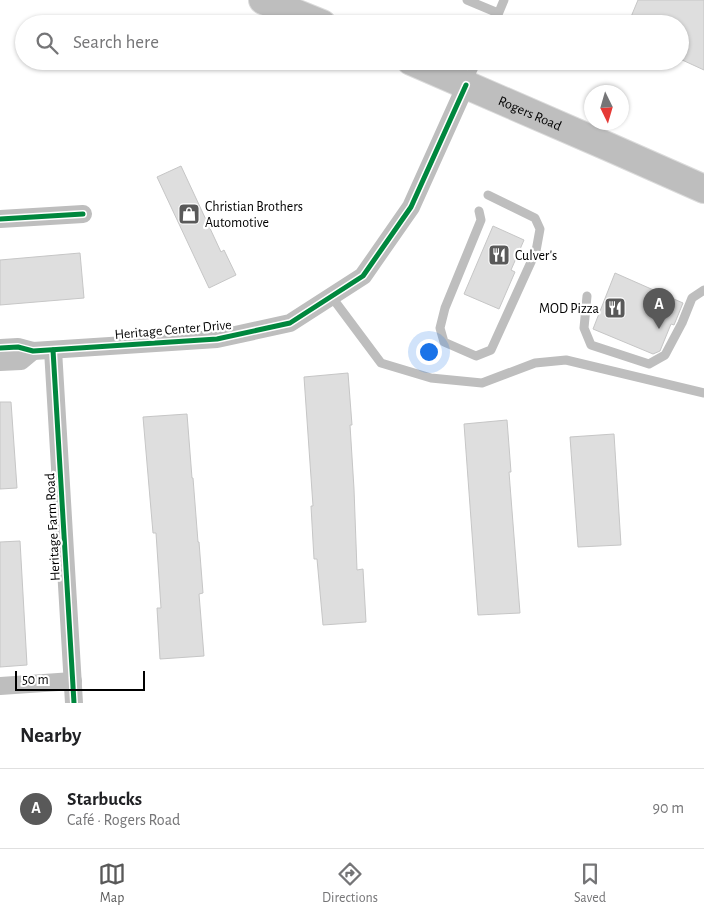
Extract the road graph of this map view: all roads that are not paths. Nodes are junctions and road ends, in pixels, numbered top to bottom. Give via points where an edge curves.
1 (263, 0) edge
2 (467, 0) edge
3 (504, 0) edge
4 (498, 13) joint
5 (300, 15) edge
6 (457, 70) edge
7 (472, 73) edge
8 (704, 189) edge
9 (488, 195) dead end
10 (479, 211) dead end
11 (83, 214) dead end
12 (0, 219) edge
13 (704, 290) edge
14 (331, 296) junction
15 (587, 296) dead end
16 (0, 348) edge
17 (53, 350) junction
18 (33, 351) junction
19 (0, 362) edge
20 (704, 393) edge
21 (73, 681) junction
22 (0, 686) edge
23 (74, 703) edge

1 - 5 main road
2 - 4 lane
3 - 4 lane
6 - 7 main road, Rogers Road
7 - 8 main road, Rogers Road via 608,146
7 - 14 street, Heritage Center Drive via 412,207 363,276
9 - 10 lane via 535,218 540,228 536,251 491,350 476,356 444,342 440,328 445,308 482,220
11 - 12 street
13 - 15 lane via 692,298 665,356 649,364 591,345 584,328
14 - 17 street, Heritage Center Drive via 290,323 217,339
14 - 20 lane via 382,363 431,378 482,383 535,363 566,360
16 - 18 street via 18,347
17 - 18 street, Heritage Center Drive
17 - 21 street, Heritage Farm Road
18 - 19 street via 21,361
21 - 22 street
21 - 23 street, Heritage Farm Road

